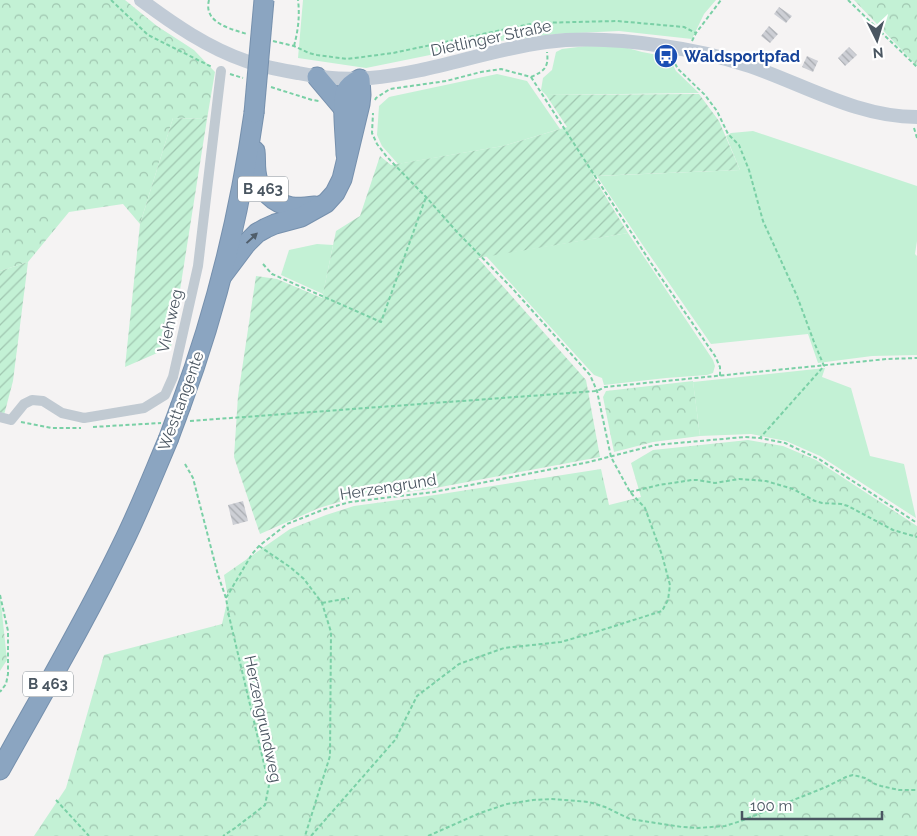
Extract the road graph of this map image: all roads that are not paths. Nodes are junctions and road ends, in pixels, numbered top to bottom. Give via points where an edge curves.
1 (141, 0) edge
2 (264, 0) edge
3 (221, 71) road end
4 (317, 77) junction
5 (360, 79) junction
6 (344, 109) junction
7 (917, 117) edge
8 (253, 120) junction
9 (346, 155) junction
10 (321, 206) junction
11 (222, 276) junction
12 (0, 417) edge
13 (0, 770) edge

1 - 4 main road, Dietlinger Straße via 168,20 230,54 266,67
2 - 8 highway, Westtangente / B 463, bridge
3 - 12 street, Viehweg via 198,266 173,378 164,395 144,408 84,418 32,400 24,404 11,420
4 - 5 main road, Dietlinger Straße
4 - 6 highway
5 - 6 highway, B 463 via 351,83 345,92
5 - 7 main road, Dietlinger Straße via 422,70 546,42 622,41 706,54 749,66 864,109
5 - 9 highway, B 463 via 360,104
6 - 9 highway, B 463
8 - 10 highway, B 463 via 256,171 266,194 290,207
8 - 11 highway, Westtangente / B 463
9 - 10 highway, B 463 via 336,193
11 -> 10 highway, B 463 via 257,233
11 - 13 highway, Westtangente / B 463, bridge via 192,375 185,413 165,432 146,494 117,555

